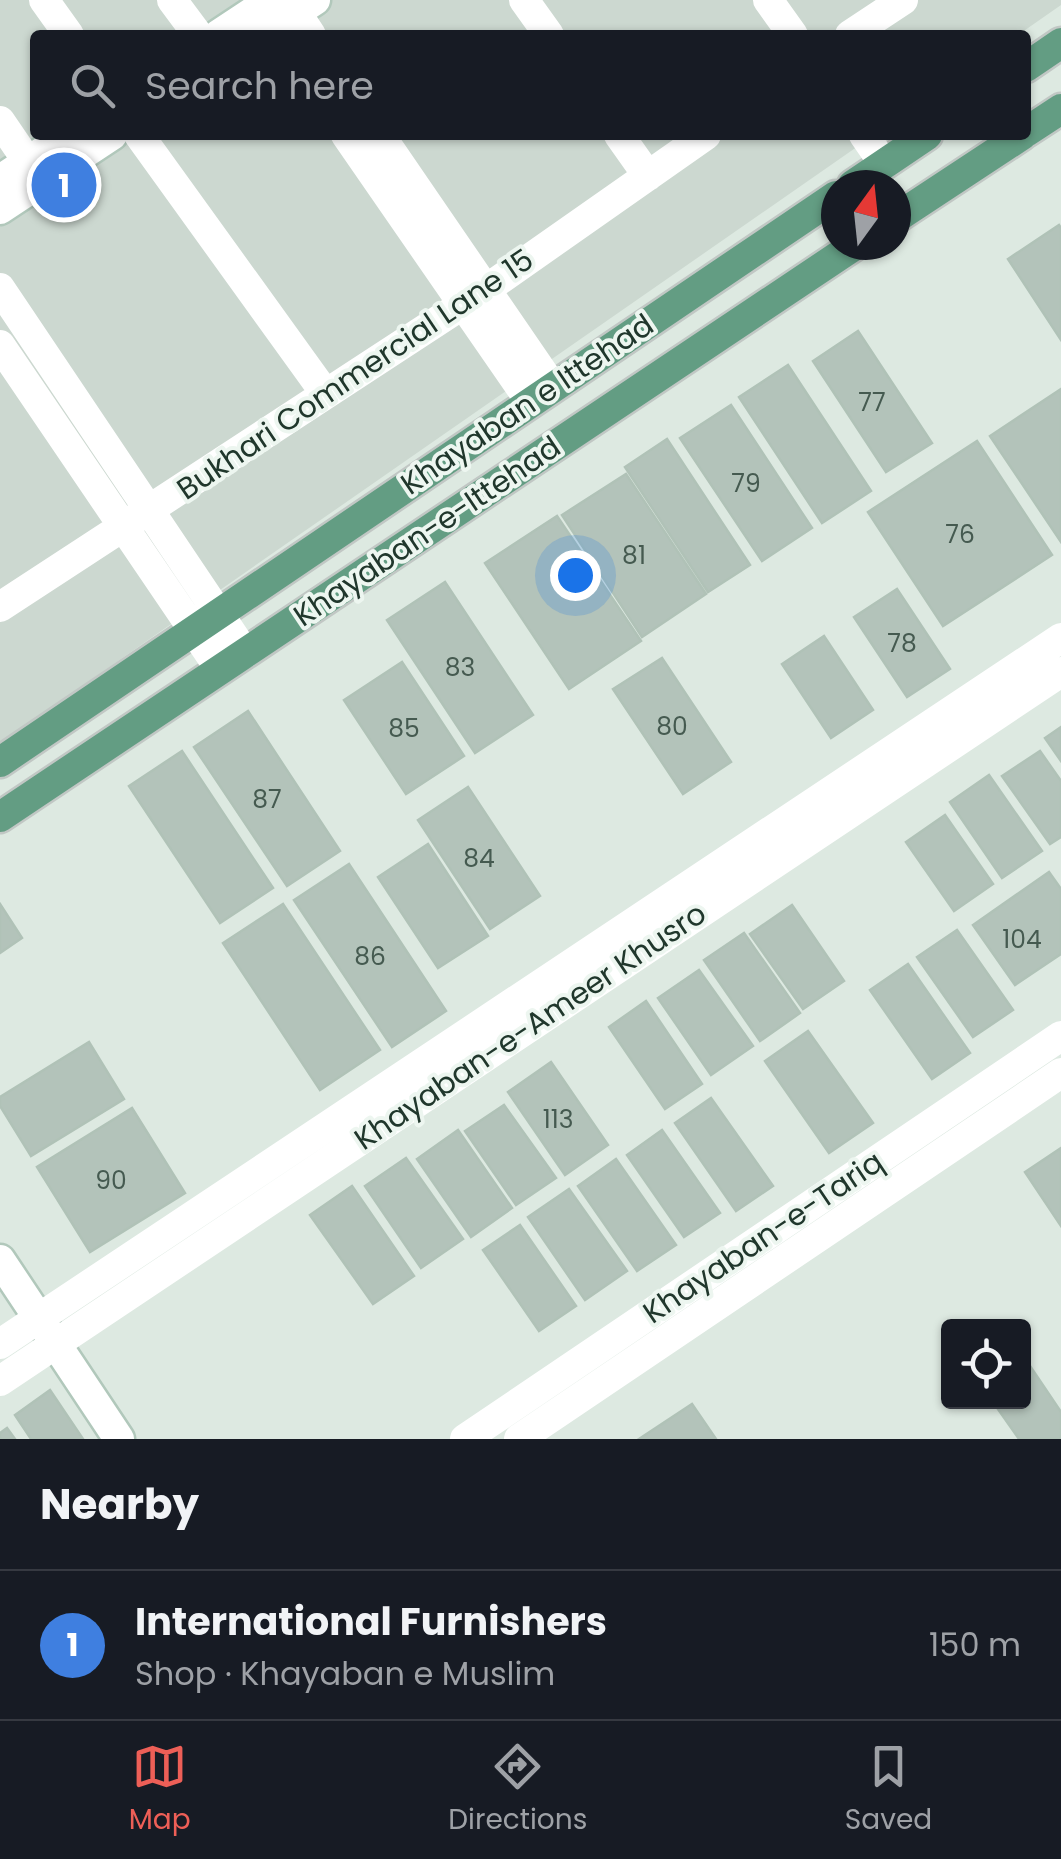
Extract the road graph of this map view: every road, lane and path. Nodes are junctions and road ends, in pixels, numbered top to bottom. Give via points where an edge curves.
1 (44, 0) edge
2 (172, 0) edge
3 (524, 0) edge
4 (768, 0) edge
5 (896, 2) edge
6 (280, 15) edge
7 (65, 30) edge
8 (194, 30) edge
9 (234, 30) edge
10 (545, 30) edge
11 (789, 30) edge
12 (857, 30) edge
13 (1061, 43) edge
14 (1031, 64) edge
15 (1061, 109) edge
16 (0, 121) edge
17 (1031, 129) edge
18 (61, 140) edge
19 (105, 140) edge
20 (143, 140) edge
21 (350, 140) edge
22 (383, 140) edge
23 (623, 140) edge
24 (699, 140) edge
25 (867, 140) edge
26 (919, 140) edge
27 (1015, 140) edge
28 (28, 162) junction
29 (884, 164) junction
30 (875, 170) edge
31 (648, 176) junction
32 (0, 180) edge
33 (821, 206) edge
34 (911, 208) edge
35 (0, 210) edge
36 (833, 260) edge
37 (0, 288) edge
38 (474, 297) junction
39 (0, 345) edge
40 (541, 393) junction
41 (325, 394) junction
42 (150, 512) junction
43 (122, 529) junction
44 (0, 607) edge
45 (206, 623) junction
46 (1061, 638) edge
47 (232, 661) junction
48 (1061, 672) edge
49 (0, 762) edge
50 (0, 818) edge
51 (1061, 1036) edge
52 (1061, 1073) edge
53 (0, 1260) edge
54 (38, 1318) junction
55 (0, 1344) edge
56 (56, 1344) junction
57 (0, 1381) edge
58 (119, 1439) edge
59 (465, 1439) edge
60 (518, 1439) edge

1 - 7 street
2 - 8 street
3 - 10 street
4 - 11 street
5 - 12 street
6 - 9 street
13 - 14 main road
15 - 17 main road
16 - 28 street
18 - 28 street
19 - 35 street
20 - 41 street
21 - 38 street
22 - 38 street
23 - 31 street
24 - 31 street, Bukhari Commercial Lane 15
25 - 29 street
26 - 29 main road
27 - 34 main road
28 - 32 street
29 - 30 main road
31 - 38 street, Bukhari Commercial Lane 15
33 - 40 main road, Khayaban e Ittehad
36 - 47 main road, Khayaban-e-Ittehad
37 - 42 street
38 - 40 street
38 - 41 street, Bukhari Commercial Lane 15
39 - 43 street
40 - 45 main road, Khayaban e Ittehad
41 - 42 street, Bukhari Commercial Lane 15
42 - 43 street, Bukhari Commercial Lane 15
42 - 45 street
43 - 44 street, Bukhari Commercial Lane 15
43 - 45 street
45 - 47 street
45 - 49 main road
46 - 54 street, Khayaban-e-Ameer Khusro
47 - 50 main road, Khayaban-e-Ittehad
48 - 56 street, Khayaban-e-Ameer Khusro
51 - 59 street, Khayaban-e-Tariq
52 - 60 street, Khayaban-e-Tariq
53 - 54 street
54 - 55 street, Khayaban-e-Ameer Khusro
54 - 56 street
56 - 57 street, Khayaban-e-Ameer Khusro
56 - 58 street

